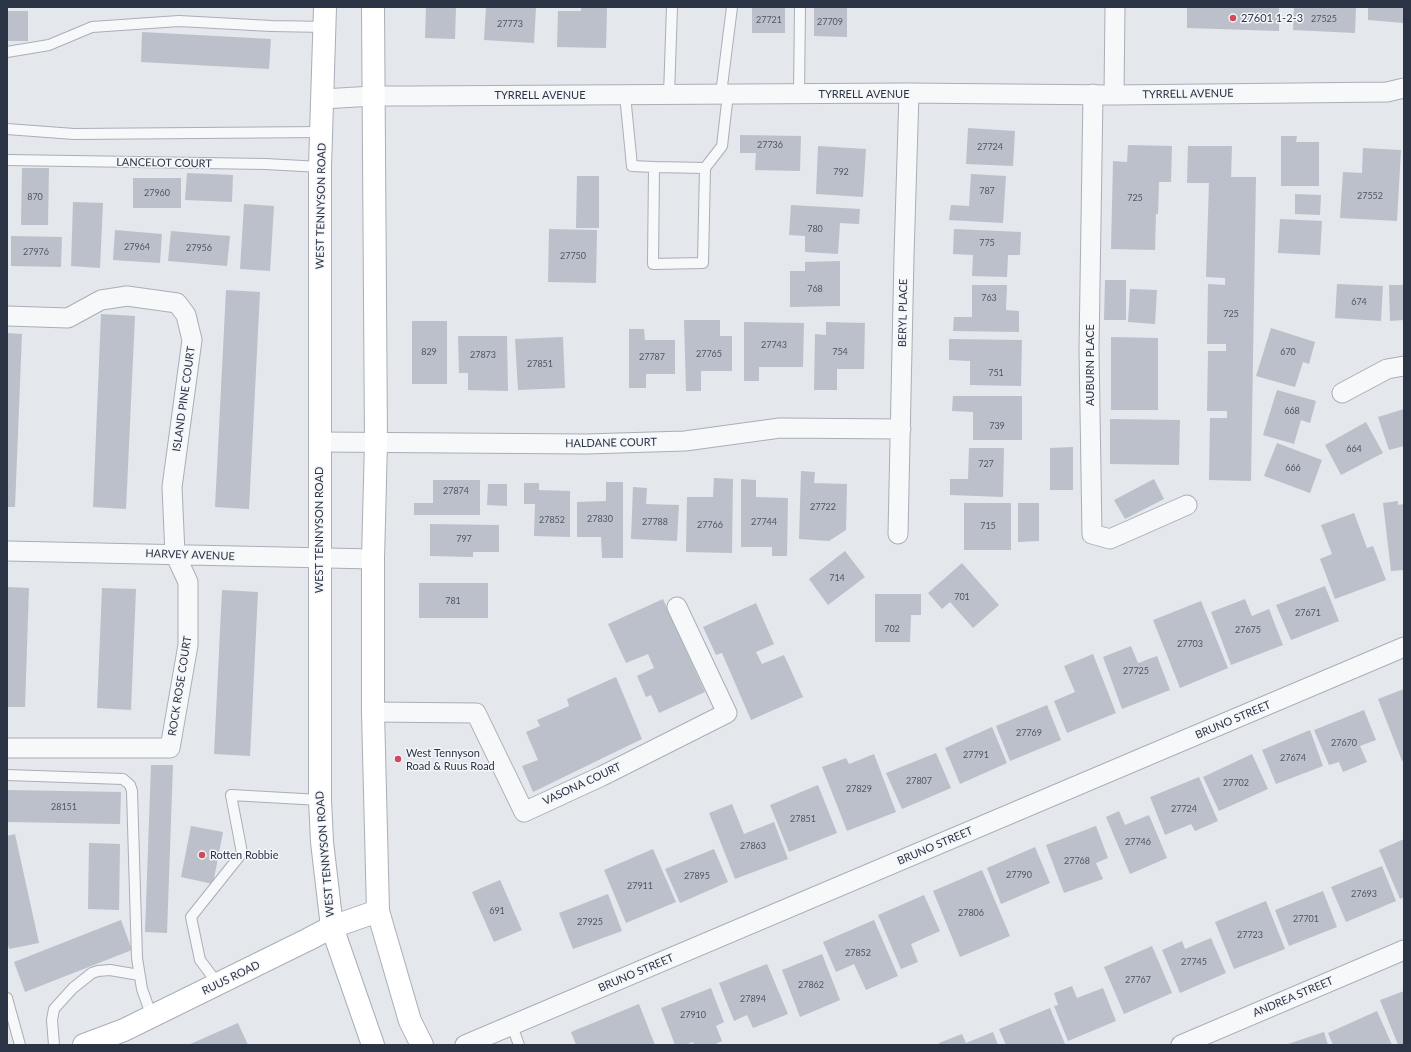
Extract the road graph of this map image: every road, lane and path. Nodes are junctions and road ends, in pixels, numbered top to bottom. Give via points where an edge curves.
1 (373, 7) edge
2 (672, 7) edge
3 (732, 7) edge
4 (800, 7) edge
5 (1115, 7) edge
6 (326, 17) edge
7 (7, 52) edge
8 (1404, 88) edge
9 (909, 93) junction
10 (669, 94) junction
11 (725, 94) junction
12 (799, 94) junction
13 (1093, 94) junction
14 (1114, 94) junction
15 (625, 95) junction
16 (373, 96) junction
17 (323, 99) junction
18 (7, 129) edge
19 (322, 132) junction
20 (7, 160) edge
21 (320, 167) junction
22 (654, 167) junction
23 (705, 168) junction
24 (7, 316) edge
25 (1404, 366) edge
26 (1342, 393) dead end
27 (901, 429) junction
28 (320, 442) junction
29 (376, 442) junction
30 (1187, 505) dead end
31 (898, 534) dead end
32 (7, 551) edge
33 (176, 554) junction
34 (319, 559) junction
35 (373, 559) junction
36 (677, 607) dead end
37 (1404, 647) edge
38 (373, 712) junction
39 (7, 748) edge
40 (7, 775) edge
41 (320, 800) junction
42 (378, 911) junction
43 (332, 926) junction
44 (1404, 950) edge
45 (139, 974) junction
46 (218, 984) junction
47 (7, 998) edge
48 (152, 1017) junction
49 (512, 1026) junction
50 (119, 1039) edge
51 (20, 1045) edge
52 (54, 1045) edge
53 (84, 1045) edge
54 (373, 1045) edge
55 (422, 1045) edge
56 (465, 1045) edge
57 (519, 1045) edge
58 (1181, 1045) edge

1 - 16 main road
2 - 10 lane
3 - 11 lane
4 - 12 lane
5 - 14 street
6 - 7 lane via 271,26 179,21 92,27 49,45
6 - 17 main road, WEST TENNYSON ROAD
8 - 14 street, TYRRELL AVENUE via 1386,92
9 - 12 street, TYRRELL AVENUE
9 - 13 street, TYRRELL AVENUE
9 - 27 street, BERYL PLACE
10 - 11 street, TYRRELL AVENUE
10 - 15 street, TYRRELL AVENUE
11 - 12 street, TYRRELL AVENUE
11 - 23 lane via 722,146
13 - 14 street, TYRRELL AVENUE
13 - 30 street, AUBURN PLACE via 1089,349 1092,534 1110,539
15 - 16 street, TYRRELL AVENUE
15 - 22 lane via 632,166
16 - 17 street, TYRRELL AVENUE
16 - 29 main road
17 - 19 main road, WEST TENNYSON ROAD
18 - 19 lane via 74,134
19 - 21 main road, WEST TENNYSON ROAD
20 - 21 lane, LANCELOT COURT
21 - 28 main road, WEST TENNYSON ROAD
22 - 23 lane
22 - 23 lane via 653,264 703,263
24 - 33 street, ISLAND PINE COURT via 68,318 101,300 127,296 177,303 186,315 192,340 172,487
25 - 26 street via 1387,369
27 - 29 street, HALDANE COURT via 780,428 670,442
27 - 31 street, BERYL PLACE
28 - 29 street, HALDANE COURT
28 - 34 main road, WEST TENNYSON ROAD
29 - 35 main road
32 - 33 street, HARVEY AVENUE
33 - 34 street, HARVEY AVENUE
33 - 39 street, ROCK ROSE COURT via 188,582 188,645 170,748
34 - 35 street, HARVEY AVENUE
34 - 41 main road, WEST TENNYSON ROAD
35 - 38 main road
36 - 38 street, VASONA COURT via 727,713 524,812 476,713
37 - 49 street, BRUNO STREET
38 - 42 main road
40 - 45 lane via 123,779 130,785
41 - 43 main road, WEST TENNYSON ROAD
41 - 46 lane via 231,795 242,853 191,916 200,960
42 - 43 main road, RUUS ROAD
42 - 55 main road via 410,1021
43 - 46 main road, RUUS ROAD
43 - 54 main road, WEST TENNYSON ROAD
44 - 58 street, ANDREA STREET
45 - 48 lane
45 - 52 lane via 98,971 73,988 54,1009
46 - 48 main road, RUUS ROAD
47 - 51 lane
48 - 50 main road, RUUS ROAD
49 - 56 street, BRUNO STREET
49 - 57 lane
50 - 53 main road, RUUS ROAD

